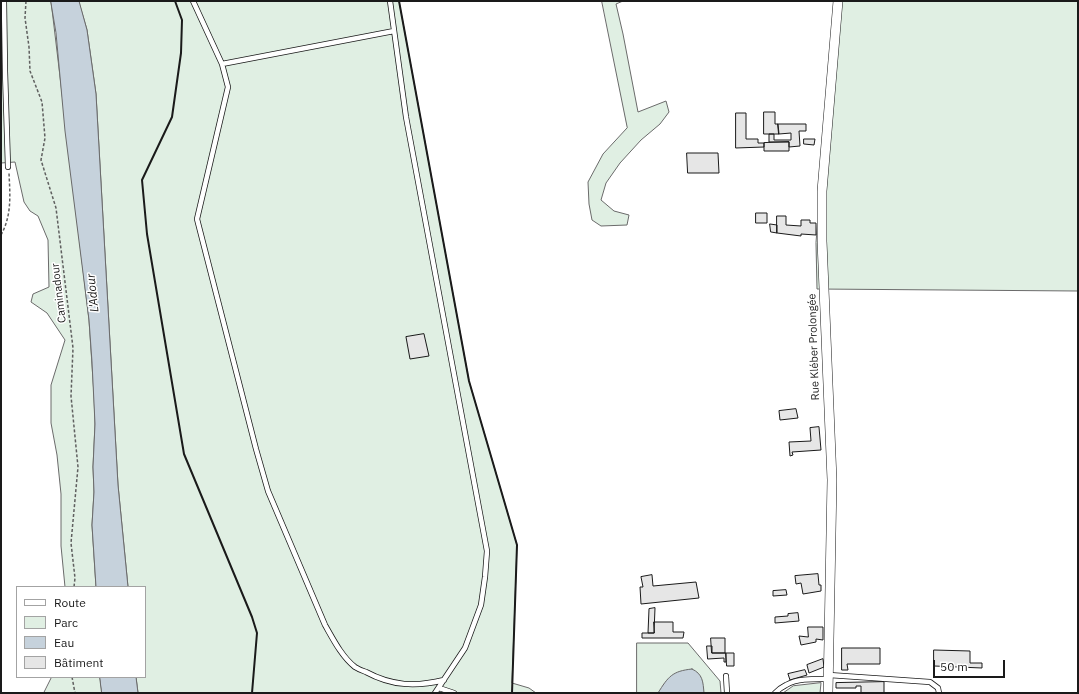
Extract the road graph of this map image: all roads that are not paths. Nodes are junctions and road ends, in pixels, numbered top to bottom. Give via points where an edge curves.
1 (4, 1) edge
2 (193, 1) edge
3 (390, 1) edge
4 (838, 1) edge
5 (394, 30) junction
6 (222, 64) junction
7 (8, 167) road end
8 (726, 676) dead end
9 (829, 677) junction
10 (444, 680) junction
11 (438, 688) junction
12 (435, 693) edge
13 (454, 693) edge
14 (727, 693) edge
15 (775, 693) edge
16 (828, 693) edge
17 (938, 693) edge

1 - 7 lane
2 - 6 lane
3 - 5 lane
4 - 9 street, Rue Kléber Prolongée via 822,206 832,480
5 - 6 lane
5 - 10 lane via 406,117 487,551 481,605 465,648
6 - 10 lane via 228,87 197,219 268,491 324,625 355,667 399,684 427,684
8 - 14 lane
9 - 15 lane via 794,682
9 - 16 street, Rue Kléber Prolongée
9 - 17 lane via 930,682 938,688
10 - 11 lane
11 - 12 lane
11 - 13 lane

